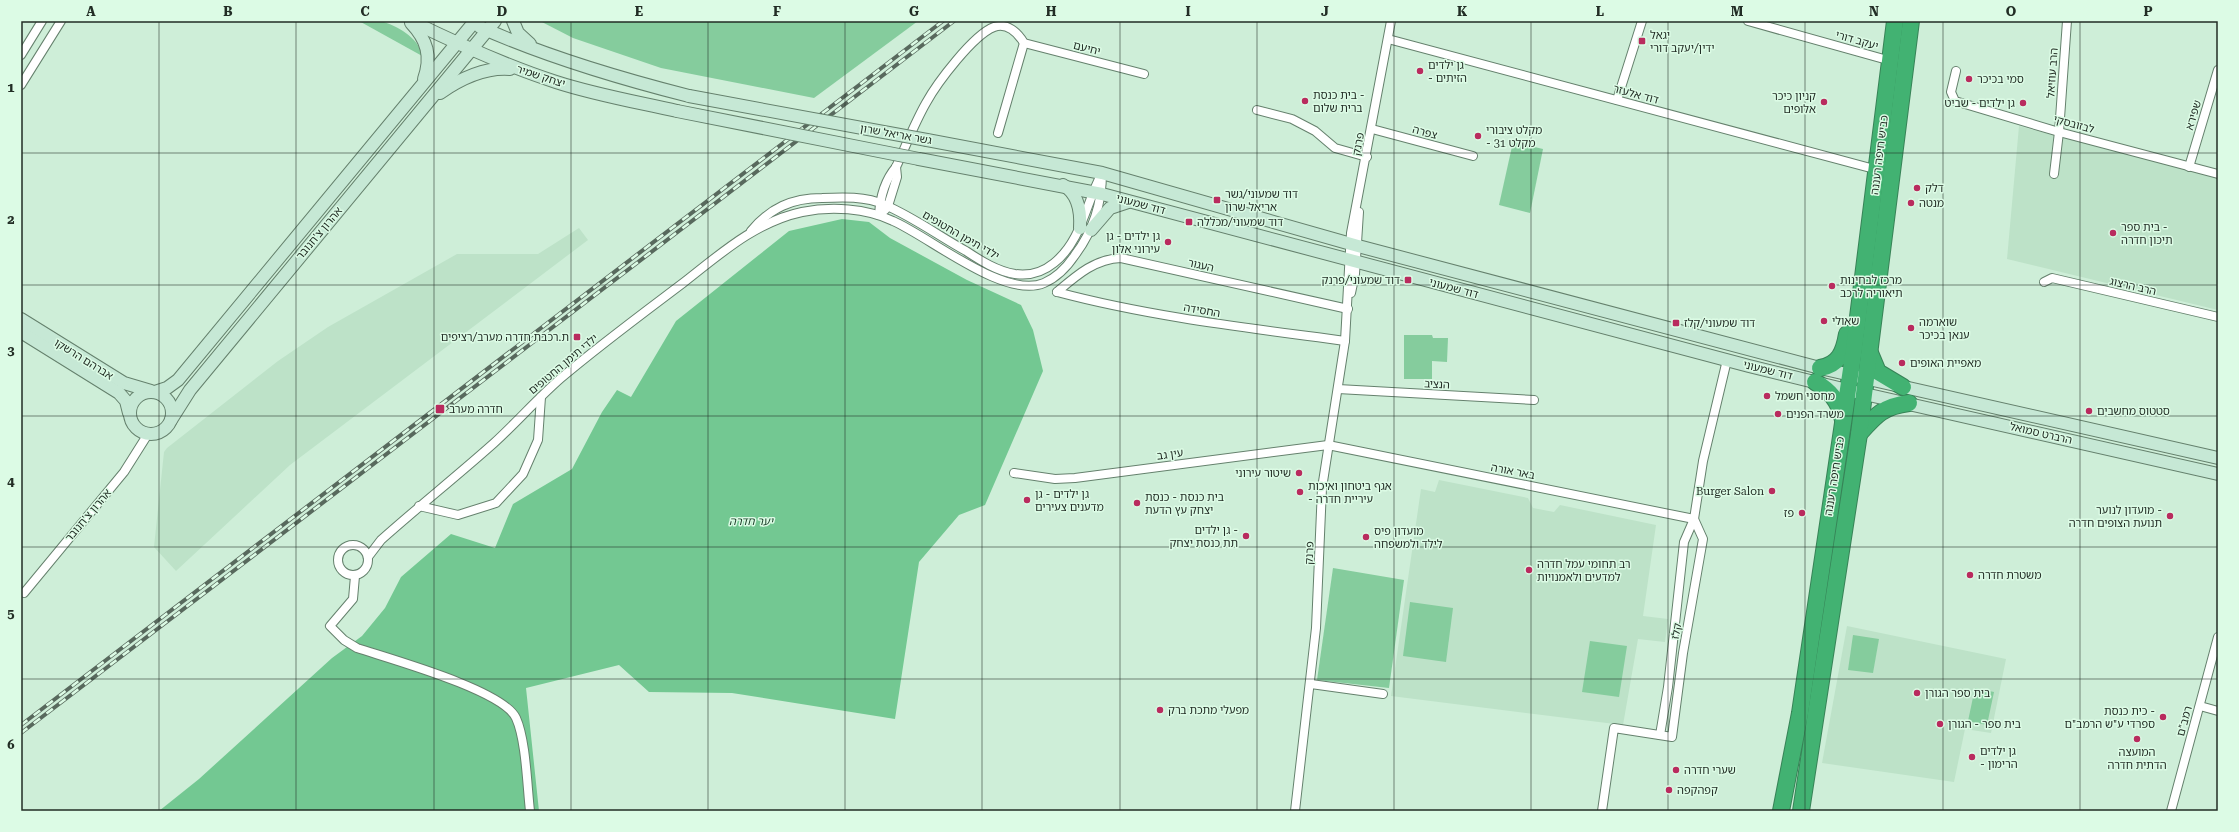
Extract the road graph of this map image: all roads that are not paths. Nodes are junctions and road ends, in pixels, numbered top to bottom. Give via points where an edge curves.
1 (42, 21) edge
2 (61, 21) edge
3 (410, 21) edge
4 (513, 21) edge
5 (1391, 21) edge
6 (1642, 21) edge
7 (1748, 21) edge
8 (1895, 21) edge
9 (1912, 21) edge
10 (2067, 21) edge
11 (472, 22) edge
12 (491, 25) edge
13 (1388, 39) junction
14 (456, 43) junction
15 (1024, 43) junction
16 (25, 45) edge
17 (470, 50) junction
18 (539, 50) junction
19 (21, 55) edge
20 (1891, 61) junction
21 (517, 69) junction
22 (2218, 70) edge
23 (1956, 71) dead end
24 (1144, 74) dead end
25 (21, 85) edge
26 (421, 86) junction
27 (689, 96) joint
28 (1617, 100) junction
29 (426, 104) junction
30 (1256, 110) dead end
31 (677, 111) joint
32 (1372, 129) junction
33 (2060, 132) junction
34 (998, 133) dead end
35 (1473, 156) dead end
36 (1367, 157) junction
37 (2189, 167) junction
38 (1878, 170) junction
39 (1102, 173) junction
40 (2054, 174) dead end
41 (2218, 174) edge
42 (1062, 184) junction
43 (1097, 192) junction
44 (1132, 202) junction
45 (884, 205) junction
46 (879, 215) junction
47 (1085, 229) junction
48 (751, 232) junction
49 (1354, 245) junction
50 (1353, 261) junction
51 (2044, 282) dead end
52 (1057, 292) joint
53 (1861, 294) junction
54 (1348, 309) junction
55 (2218, 317) edge
56 (21, 319) edge
57 (21, 332) edge
58 (1345, 342) junction
59 (1870, 353) junction
60 (1727, 360) junction
61 (1817, 375) junction
62 (1848, 383) junction
63 (1865, 386) junction
64 (1903, 387) junction
65 (1338, 389) junction
66 (153, 391) junction
67 (541, 397) junction
68 (1534, 400) dead end
69 (1909, 403) junction
70 (129, 413) junction
71 (1843, 419) junction
72 (171, 420) junction
73 (148, 434) junction
74 (1859, 434) junction
75 (1328, 445) junction
76 (2218, 458) edge
77 (1014, 473) dead end
78 (2218, 474) edge
79 (419, 506) junction
80 (1694, 519) junction
81 (381, 540) junction
82 (361, 547) junction
83 (368, 557) junction
84 (355, 576) junction
85 (24, 593) dead end
86 (2218, 637) edge
87 (1311, 684) junction
88 (1383, 694) dead end
89 (2200, 706) junction
90 (2218, 711) edge
91 (1660, 735) junction
92 (530, 811) edge
93 (1295, 811) edge
94 (1602, 811) edge
95 (1781, 811) edge
96 (1801, 811) edge
97 (2171, 811) edge

1 - 16 street
2 - 25 street
3 - 14 main road, יצחק שמיר
3 - 26 main road via 427,47 428,63
4 - 18 main road via 523,39
5 - 13 street, פרנק
6 - 28 street
7 - 20 street, יעקב דורי
8 - 20 highway, כביש חיפה רעננה
9 - 59 highway, כביש חיפה רעננה
10 - 33 street, הרב עוזיאל
11 - 12 main road, יצחק שמיר
11 - 14 main road, אהרון צ'חנובר
12 - 17 main road, אהרון צ'חנובר
12 - 18 main road, יצחק שמיר
13 - 28 street, דוד אלעזר
13 - 32 street, פרנק
14 - 17 main road, יצחק שמיר
14 - 26 main road, אהרון צ'חנובר
15 - 24 street, יחיעם
15 - 34 street
15 - 45 street via 1019,35 1008,27 995,26 951,65 926,102 896,167 896,177
16 - 19 street
17 - 21 main road, יצחק שמיר
17 - 29 main road, אהרון צ'חנובר
18 - 27 main road, יצחק שמיר via 600,72
20 - 38 highway, כביש חיפה רעננה
21 - 29 main road via 492,70 469,76
21 - 31 main road, יצחק שמיר via 587,91
22 - 37 street, שפירא
23 - 33 street, לבזובסקי via 1951,92 1955,101
26 - 66 main road, אהרון צ'חנובר via 178,380 167,388
27 - 39 main road, גשר אריאל שרון, bridge
28 - 38 street, דוד אלעזר
29 - 72 main road, אהרון צ'חנובר via 190,390
30 - 36 street via 1292,119 1315,131 1334,148
31 - 42 main road, גשר אריאל שרון, bridge via 919,159
32 - 35 street, צפרה
32 - 36 street, פרנק
33 - 37 street, לבזובסקי
33 - 40 street, הרב עוזיאל
36 - 49 street, פרנק
37 - 41 street, לבזובסקי
38 - 53 highway, כביש חיפה רעננה
39 - 43 street, ילדי תימן החטופים
39 - 49 main road, דוד שמעוני
42 - 43 main road, דוד שמעוני
42 - 47 main road via 1073,193
43 - 44 main road, דוד שמעוני
43 - 47 street, ילדי תימן החטופים
44 - 47 main road via 1121,202 1110,208
44 - 50 main road, דוד שמעוני
45 - 46 street
45 - 47 street, ילדי תימן החטופים via 991,267 1015,274 1034,274 1045,270 1056,262
45 - 48 street, ילדי תימן החטופים via 835,197 796,201 764,216
46 - 47 street, ילדי תימן החטופים via 981,271 1013,284 1042,284 1057,276 1078,252
46 - 48 street, ילדי תימן החטופים via 850,210 819,209 784,217
48 - 67 street, ילדי תימן החטופים via 646,310
49 - 50 street, פרנק
49 - 61 main road, דוד שמעוני
50 - 54 street, פרנק
50 - 60 main road, דוד שמעוני
51 - 55 street, הרב הרצוג via 2052,278
52 - 54 street, העגור via 1091,265 1107,259 1121,258
52 - 58 street, החסידה via 1090,301 1205,322
53 - 61 highway via 1853,300 1842,352 1833,364
53 - 62 highway, כביש חיפה רעננה
54 - 58 street, פרנק
56 - 66 main road, אברהם הרשקו via 124,383
57 - 70 main road, אברהם הרשקו via 119,393 126,402
58 - 65 street, פרנק
59 - 63 highway, כביש חיפה רעננה
59 - 64 highway via 1878,372
60 - 61 main road, דוד שמעוני
60 - 80 street, קלז via 1703,461
61 - 62 main road, דוד שמעוני
61 - 71 highway via 1836,399
62 - 63 main road, דוד שמעוני
62 - 71 highway, כביש חיפה רעננה
63 - 64 main road, הרברט סמואל
63 - 69 main road, הרברט סמואל
63 - 74 highway, כביש חיפה רעננה
64 - 76 main road, הרברט סמואל
65 - 68 street, הנציב
65 - 75 street, פרנק
66 - 70 main road via 142,393 136,398
66 - 72 main road via 169,401 172,408
67 - 79 street, ילדי תימן החטופים via 496,441
67 - 79 street via 538,440 523,474 496,502 458,515
69 - 74 highway via 1894,405 1884,410
69 - 78 main road, הרברט סמואל
70 - 73 main road via 136,428
71 - 95 highway, כביש חיפה רעננה via 1800,713
72 - 73 main road via 163,430
73 - 85 street, אהרון צ'חנובר via 124,472
74 - 96 highway, כביש חיפה רעננה
75 - 77 street, עין גב via 1075,478 1055,479
75 - 80 street, באר אורה
75 - 87 street, פרנק via 1322,488
79 - 81 street, ילדי תימן החטופים
80 - 91 street, קלז via 1684,542 1668,687
80 - 91 street, קלז via 1703,538 1683,653 1672,737
81 - 82 street, ילדי תימן החטופים
81 - 83 street, ילדי תימן החטופים
82 - 83 street
82 - 84 street via 348,546 338,556 341,571
83 - 84 street via 367,567
84 - 92 street via 353,599 330,626 344,640 357,648 475,688 508,707 516,717 521,735
86 - 89 street, רמב"ם
87 - 88 street
87 - 93 street, פרנק
89 - 90 street
89 - 97 street, רמב"ם
91 - 94 street via 1614,728

